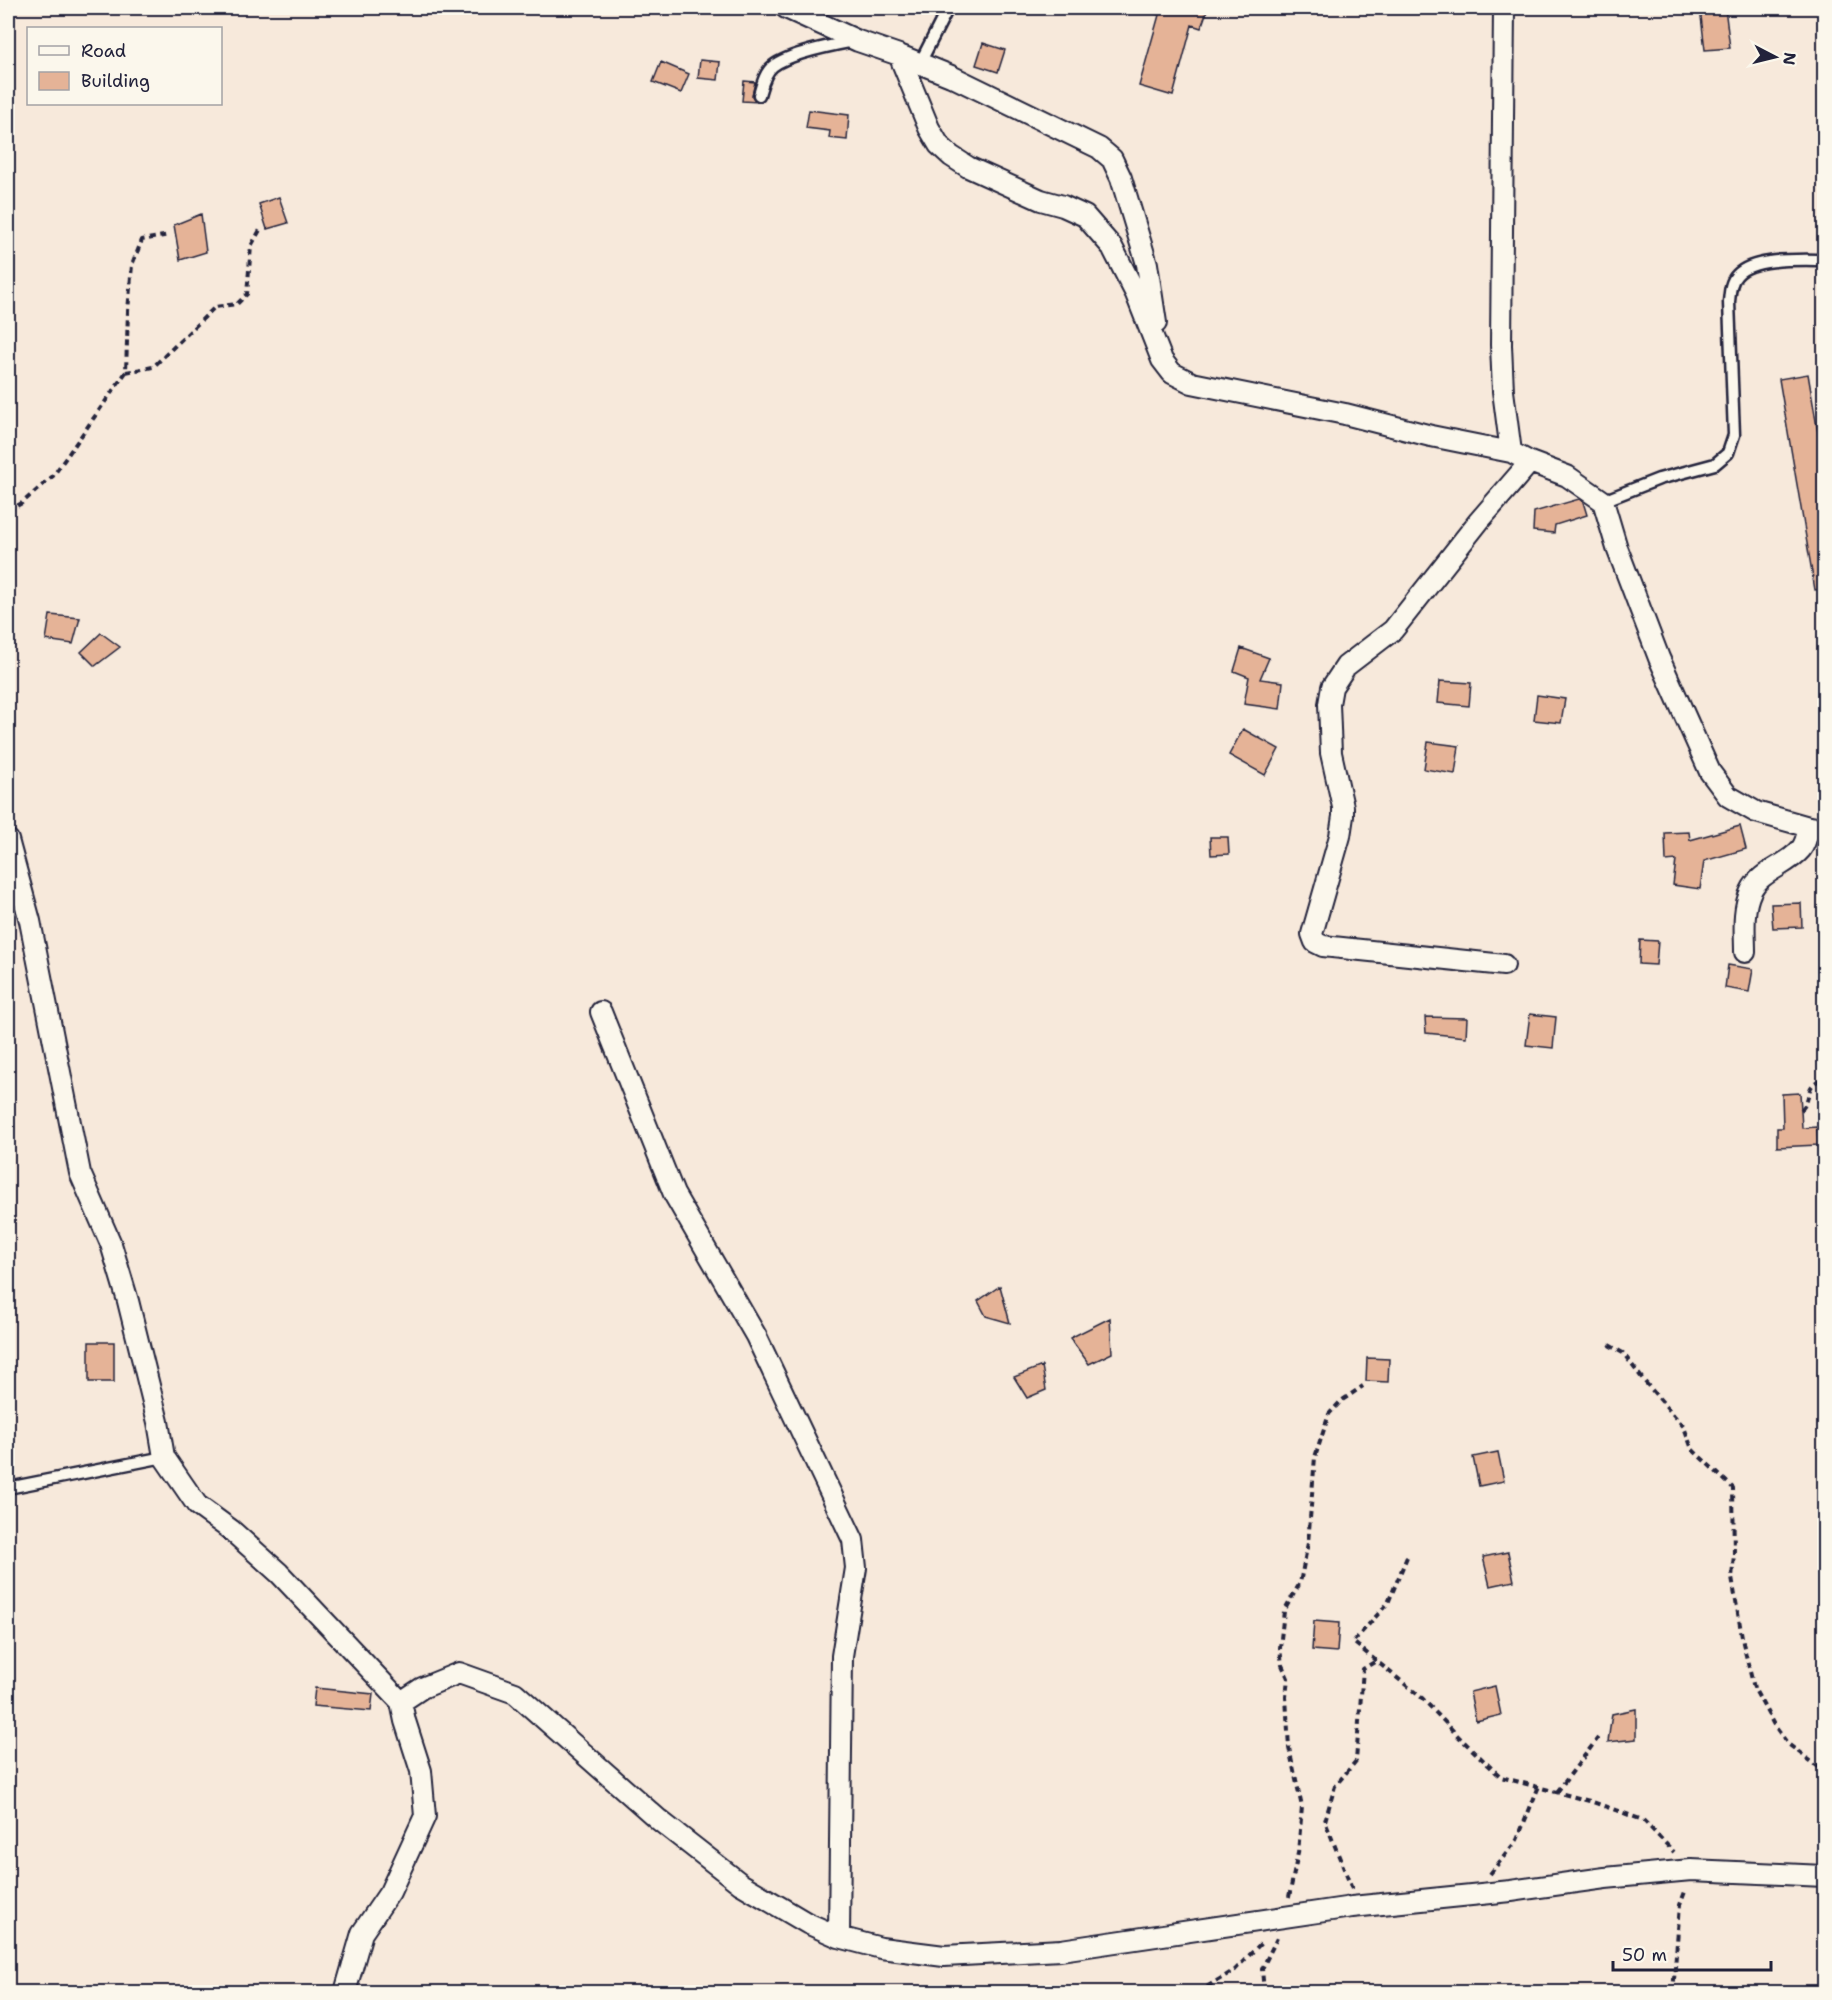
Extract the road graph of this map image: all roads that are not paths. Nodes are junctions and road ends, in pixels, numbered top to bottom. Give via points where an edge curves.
1 (786, 8) edge
2 (948, 8) edge
3 (1504, 8) edge
4 (858, 40) junction
5 (899, 55) junction
6 (920, 63) junction
7 (759, 95) dead end
8 (1824, 260) edge
9 (1162, 360) junction
10 (1511, 452) junction
11 (1530, 462) junction
12 (1603, 501) junction
13 (1817, 828) edge
14 (8, 840) edge
15 (1745, 952) dead end
16 (1504, 965) dead end
17 (600, 1012) dead end
18 (164, 1457) junction
19 (8, 1488) edge
20 (401, 1702) junction
21 (1824, 1876) edge
22 (840, 1937) junction
23 (345, 1992) edge

1 - 4 street
2 - 6 lane
3 - 10 street via 1501,345
4 - 5 street
4 - 7 lane via 772,66
5 - 6 street
5 - 9 street via 939,145 968,167 1085,216 1112,247
6 - 9 street via 1100,148 1112,159 1147,264
8 - 12 lane via 1758,263 1746,267 1732,284 1729,302 1734,435 1728,453 1715,464 1659,479
9 - 10 street via 1172,373 1192,383
10 - 11 street
11 - 12 street via 1567,476
11 - 16 street via 1392,630 1346,666 1332,687 1331,744 1343,816 1312,934 1323,946
12 - 13 street via 1659,658 1710,772 1728,796 1756,812
13 - 15 street via 1801,849 1762,876 1751,890 1746,909
14 - 18 street via 30,921 80,1173 111,1244 128,1301
17 - 22 street via 674,1194 756,1336 853,1540 856,1569 842,1656
18 - 19 lane
18 - 20 street via 197,1505 279,1573
20 - 22 street via 422,1688 459,1673 515,1694 659,1820 741,1884 807,1923
20 - 23 street via 421,1771 425,1816 390,1892 362,1933
21 - 22 street via 1691,1870 1605,1878 1358,1906 1061,1950 944,1956 881,1948

